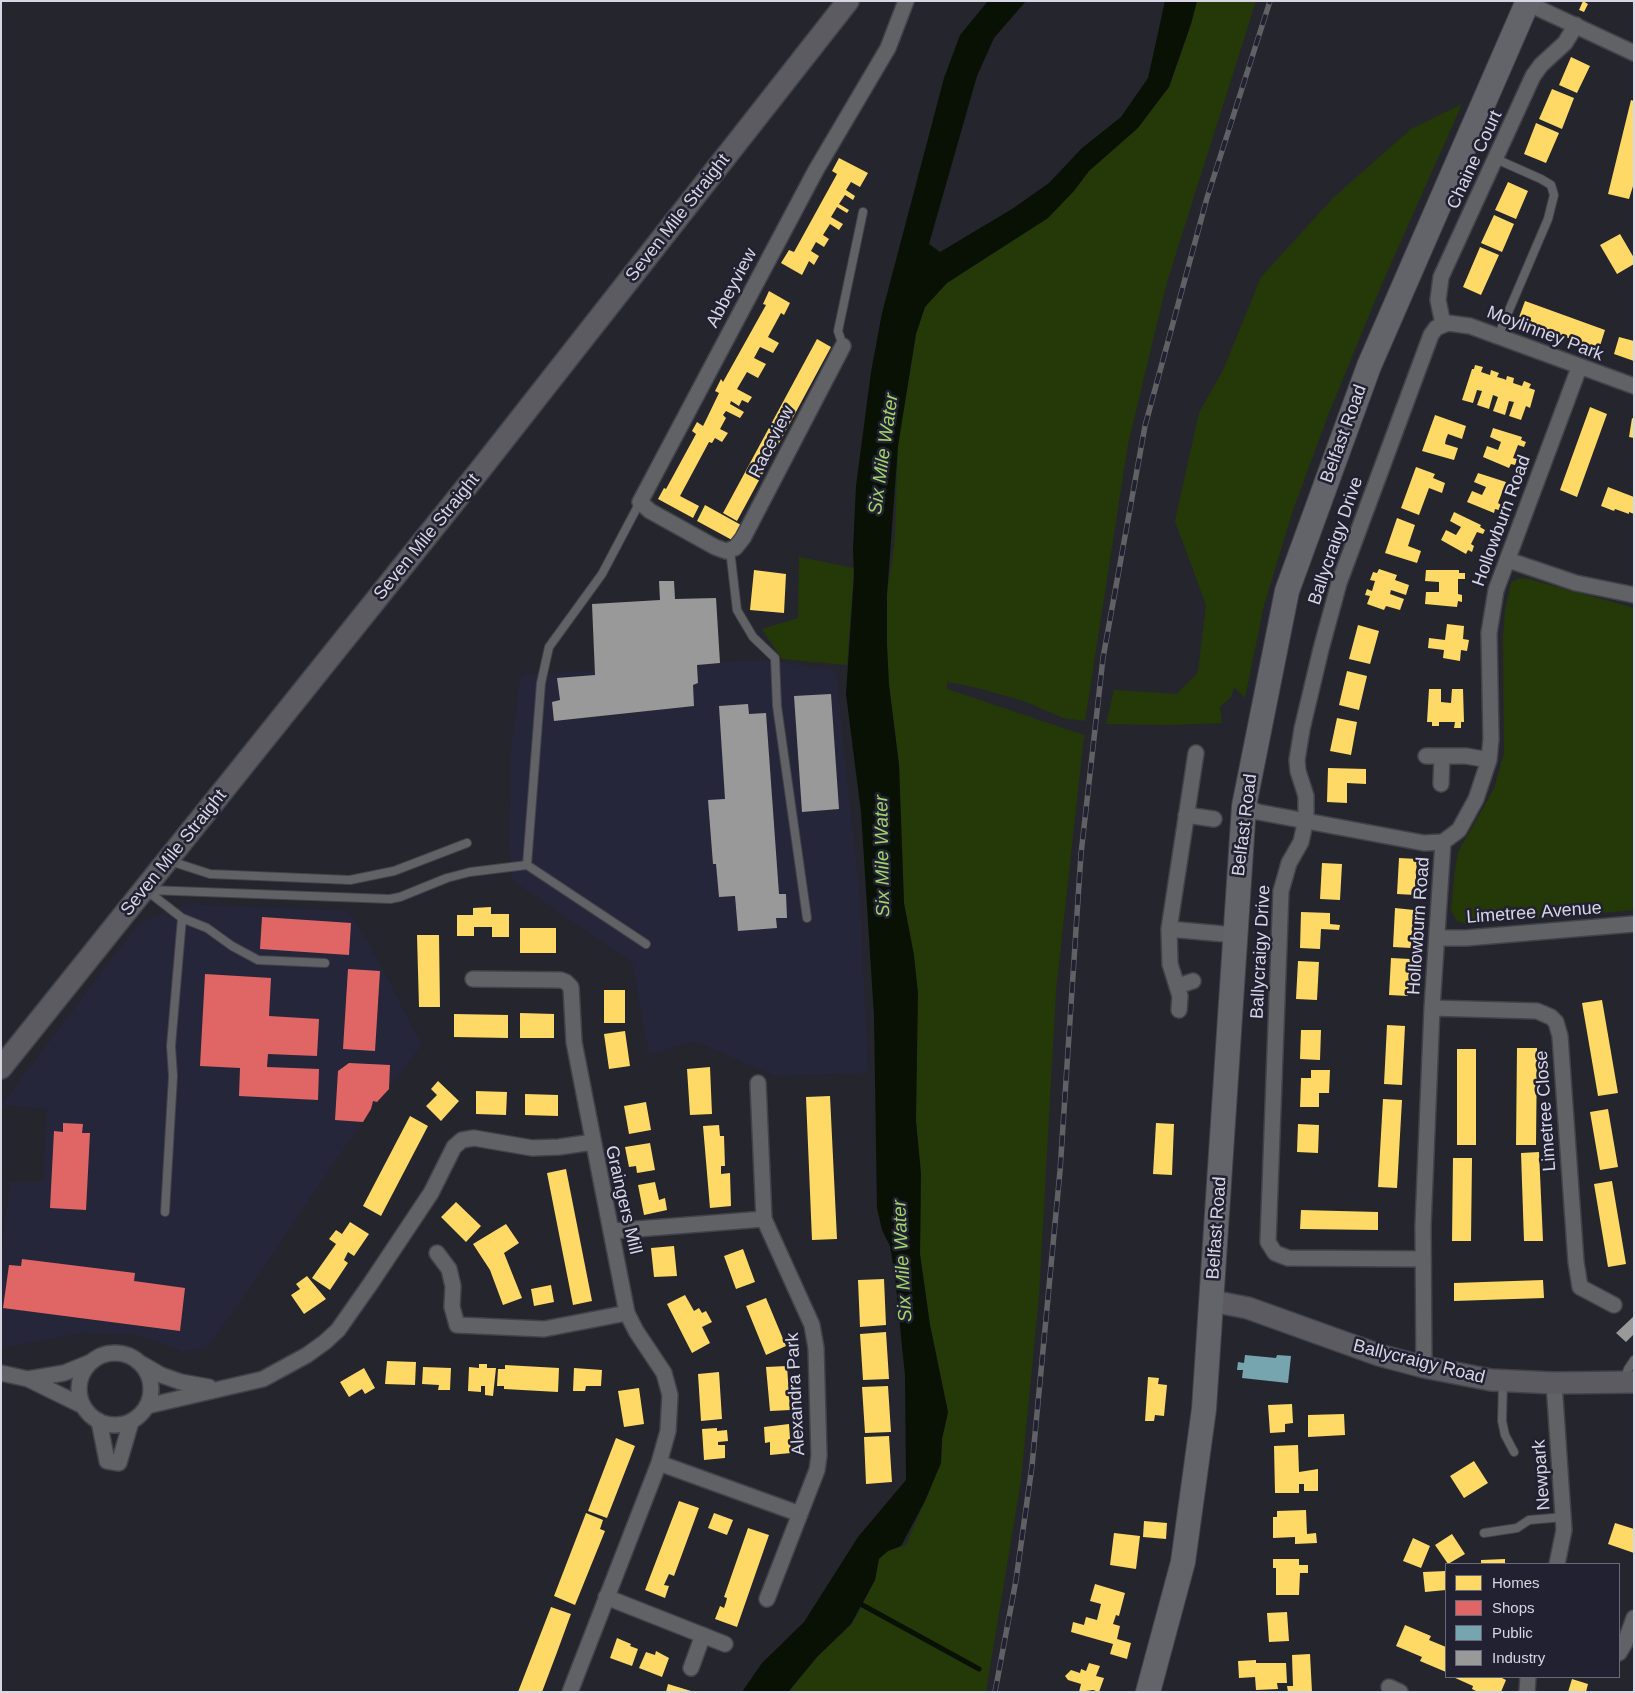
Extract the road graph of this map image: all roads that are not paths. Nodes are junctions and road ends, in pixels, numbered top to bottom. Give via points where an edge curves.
1 (848, 1) edge
2 (906, 1) edge
3 (1528, 2) edge
4 (1576, 25) junction
5 (1634, 53) edge
6 (1496, 159) junction
7 (863, 212) dead end
8 (1442, 324) junction
9 (1498, 336) junction
10 (843, 346) joint
11 (1579, 368) junction
12 (1634, 386) edge
13 (640, 502) junction
14 (730, 550) junction
15 (1508, 560) junction
16 (1634, 595) edge
17 (1196, 753) dead end
18 (1426, 756) dead end
19 (1442, 757) junction
20 (1489, 760) junction
21 (1441, 784) dead end
22 (1244, 806) junction
23 (1186, 816) junction
24 (1214, 819) dead end
25 (1306, 819) junction
26 (1443, 842) junction
27 (467, 843) dead end
28 (168, 860) junction
29 (527, 866) junction
30 (145, 889) junction
31 (182, 918) junction
32 (807, 918) dead end
33 (1634, 924) edge
34 (1169, 929) junction
35 (1235, 935) junction
36 (1437, 938) junction
37 (646, 944) dead end
38 (325, 963) dead end
39 (474, 979) dead end
40 (1432, 1008) junction
41 (1179, 1010) dead end
42 (1, 1068) edge
43 (758, 1083) dead end
44 (593, 1142) junction
45 (166, 1212) dead end
46 (764, 1219) junction
47 (612, 1231) junction
48 (437, 1253) dead end
49 (1423, 1259) junction
50 (1212, 1300) junction
51 (1614, 1305) dead end
52 (627, 1313) junction
53 (1634, 1360) edge
54 (92, 1361) junction
55 (141, 1364) junction
56 (1424, 1367) junction
57 (1, 1373) edge
58 (28, 1379) junction
59 (1503, 1380) junction
60 (1629, 1382) edge
61 (1554, 1383) junction
62 (223, 1388) junction
63 (83, 1406) junction
64 (147, 1406) junction
65 (99, 1422) junction
66 (131, 1422) junction
67 (1514, 1452) dead end
68 (659, 1463) junction
69 (800, 1514) junction
70 (1564, 1517) junction
71 (1484, 1532) dead end
72 (1557, 1563) edge
73 (606, 1597) junction
74 (767, 1599) dead end
75 (1634, 1618) edge
76 (703, 1635) junction
77 (725, 1644) dead end
78 (1620, 1651) edge
79 (691, 1668) dead end
80 (1528, 1678) edge
81 (570, 1692) edge
82 (1148, 1692) edge
83 (1527, 1692) edge

1 - 28 main road, Seven Mile Straight via 480,470
2 - 13 street, Abbeyview via 888,48 816,170
3 - 4 street
3 - 22 main road, Belfast Road via 1369,366 1287,591
4 - 5 street
4 - 6 street, Chaine Court via 1565,43 1537,70
6 - 8 street, Chaine Court via 1441,277 1438,300
6 - 9 lane via 1551,185 1554,195 1548,219
7 - 10 lane via 838,331
8 - 9 street, Moylinney Park via 1464,324
8 - 25 street, Ballycraigy Drive via 1434,331 1428,344 1339,583 1298,754 1298,771 1306,796
9 - 11 street, Moylinney Park
10 - 14 street, Raceview via 743,538
11 - 12 street, Moylinney Park
11 - 15 street, Hollowburn Road
13 - 14 street via 650,511 715,547
13 - 29 lane via 602,574 549,647 541,683
14 - 32 lane via 736,610 753,637 775,658 777,706
15 - 16 street via 1576,583
15 - 20 street, Hollowburn Road via 1490,617
17 - 23 street
18 - 19 street
19 - 20 street via 1466,756
19 - 21 street
20 - 26 street, Hollowburn Road via 1471,810 1459,830
22 - 25 street via 1258,812
22 - 35 main road, Belfast Road
23 - 24 street
23 - 34 street
25 - 26 street via 1415,842
25 - 49 street, Ballycraigy Drive via 1301,842 1285,871 1282,891 1268,1242 1275,1254 1288,1258
26 - 36 street, Hollowburn Road
27 - 28 lane via 394,871 350,880 210,874
28 - 30 main road, Seven Mile Straight
29 - 30 lane via 470,872 384,900
29 - 37 lane
30 - 31 lane
30 - 42 main road, Seven Mile Straight
31 - 38 lane via 207,928 258,960
31 - 45 lane via 171,1046 173,1076
33 - 36 street, Limetree Avenue
34 - 35 street
34 - 41 street via 1170,964 1186,984 1180,996
35 - 50 main road, Belfast Road
36 - 40 street, Hollowburn Road
39 - 44 street via 561,980 569,984 574,1042
40 - 49 street, Hollowburn Road
40 - 51 street, Limetree Close via 1537,1011 1556,1022 1560,1036 1580,1287
43 - 46 street, Alexandra Park
44 - 47 street, Graingers Mill
44 - 62 street, Graingers Mill via 532,1148 474,1138 462,1140 454,1147 431,1193 338,1330 316,1349 275,1373 253,1382
46 - 47 street
46 - 69 street, Alexandra Park via 807,1309 814,1336 820,1456
47 - 52 street, Graingers Mill
48 - 52 street via 449,1269 453,1286 452,1307 457,1324 544,1330
49 - 56 street, Hollowburn Road
50 - 56 main road, Ballycraigy Road via 1248,1308 1379,1355
50 - 82 main road, Belfast Road via 1204,1409 1183,1562
52 - 68 street via 664,1373 669,1388 670,1422
53 - 60 lane via 1628,1369
54 - 55 street via 112,1353 127,1355
54 - 58 street via 64,1373
54 - 63 street via 80,1382
55 - 62 street, Graingers Mill via 181,1382
55 - 64 street via 151,1384
56 - 59 main road, Ballycraigy Road
57 - 58 street
58 - 63 street
59 - 61 main road, Ballycraigy Road
59 - 67 lane via 1502,1421
60 - 61 main road, Ballycraigy Road
61 - 70 street, Newpark
62 - 64 street, Graingers Mill
63 - 65 street
64 - 66 street
65 - 66 street via 121,1425
65 - 66 street via 107,1461 119,1463
68 - 69 street
68 - 73 street
69 - 74 street, Alexandra Park
70 - 71 lane via 1530,1520 1517,1528
70 - 72 street, Newpark via 1564,1538
73 - 76 street
73 - 81 street
75 - 78 street
76 - 77 street
76 - 79 street
80 - 83 street

